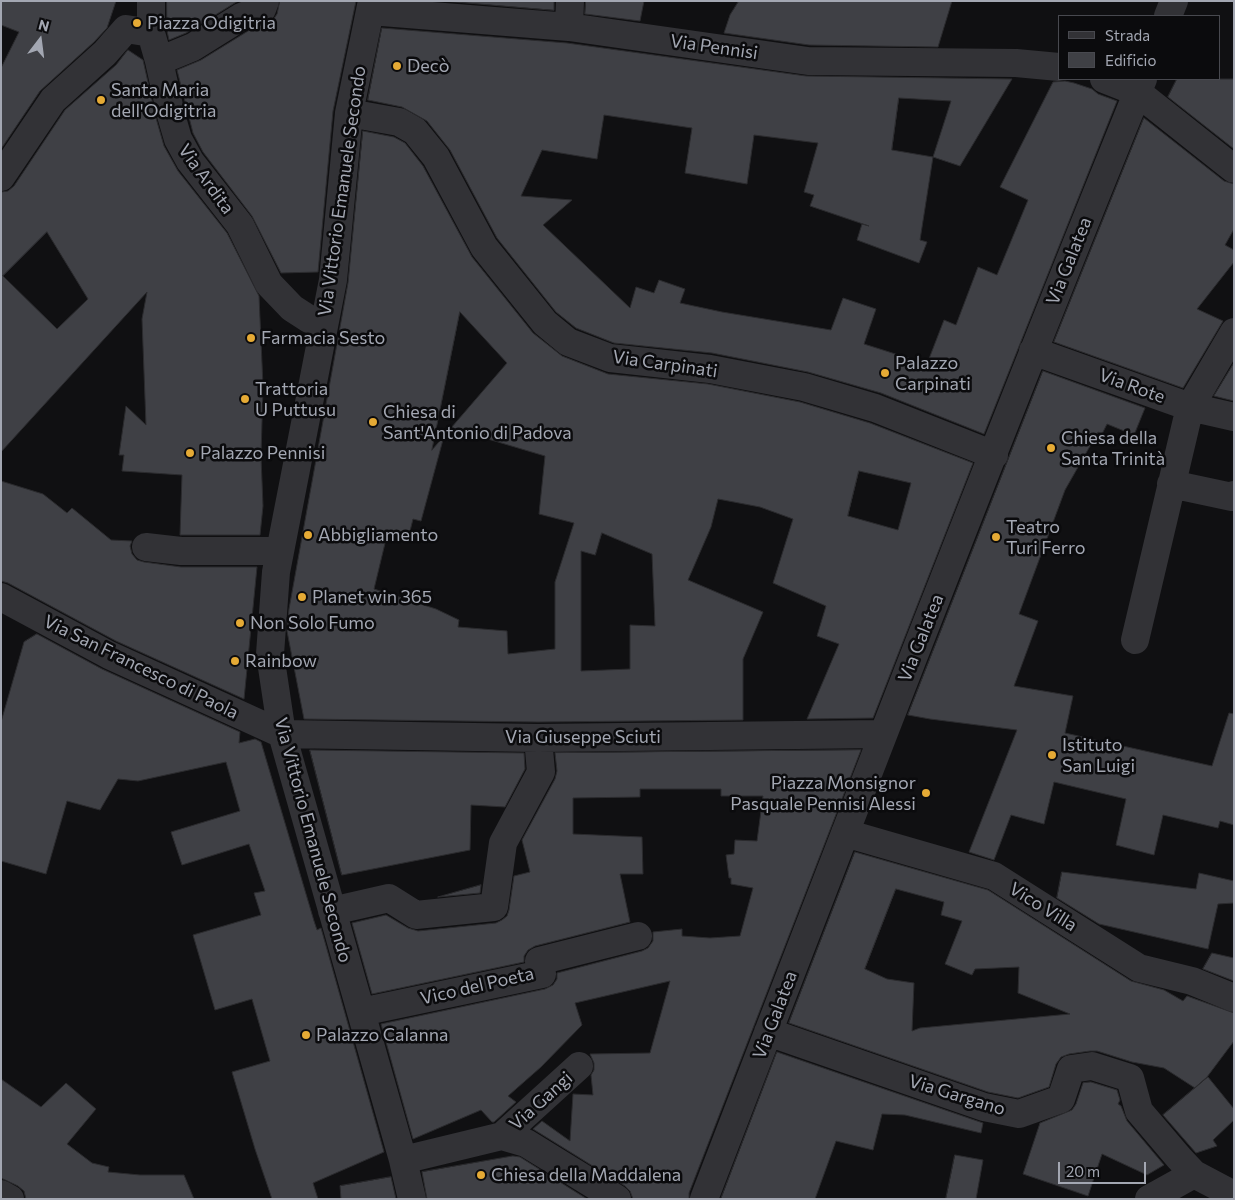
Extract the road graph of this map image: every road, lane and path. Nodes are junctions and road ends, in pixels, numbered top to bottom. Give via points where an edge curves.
1 (151, 1) edge
2 (1174, 1) edge
3 (264, 5) edge
4 (371, 6) edge
5 (569, 14) edge
6 (1168, 15) edge
7 (151, 33) junction
8 (163, 62) junction
9 (1058, 67) edge
10 (1110, 80) edge
11 (1140, 85) edge
12 (349, 113) junction
13 (1234, 169) edge
14 (1, 177) edge
15 (323, 323) junction
16 (1234, 332) edge
17 (1033, 351) junction
18 (1190, 407) junction
19 (1234, 417) edge
20 (994, 455) junction
21 (1171, 484) junction
22 (1234, 495) edge
23 (146, 547) dead end
24 (280, 551) junction
25 (3, 605) edge
26 (1135, 640) dead end
27 (282, 734) junction
28 (884, 734) junction
29 (538, 738) junction
30 (845, 833) junction
31 (332, 911) junction
32 (638, 936) dead end
33 (1234, 998) edge
34 (361, 1012) junction
35 (768, 1032) junction
36 (580, 1066) dead end
37 (502, 1136) junction
38 (403, 1160) junction
39 (1194, 1174) junction
40 (1, 1194) edge
41 (1234, 1195) edge
42 (10, 1199) edge
43 (412, 1199) edge
44 (617, 1199) edge
45 (704, 1199) edge
46 (1149, 1199) edge

1 - 7 street, Via Ardita
2 - 6 street
3 - 8 street
4 - 5 street, Via Pennisi
4 - 12 street, Via Vittorio Emanuele Secondo
5 - 9 street, Via Pennisi via 808,60 1016,63
7 - 8 street, Via Ardita
7 - 14 street via 126,28 53,100
8 - 15 street, Via Ardita via 171,115 178,139 190,161 240,225 269,284 292,308
10 - 11 street
11 - 13 street
11 - 17 street, Via Galatea
12 - 15 street, Via Vittorio Emanuele Secondo via 333,280
12 - 20 street, Via Carpinati via 399,122 415,131 436,158 484,247 545,323 568,342 610,358 710,369 804,387 875,408
15 - 24 street, Via Vittorio Emanuele Secondo
16 - 18 street
17 - 18 street, Via Rote
17 - 20 street, Via Galatea
18 - 19 street, Via Rote
18 - 21 street
20 - 28 street, Via Galatea
21 - 22 street
21 - 26 street
23 - 24 street via 181,551
24 - 27 street, Via Vittorio Emanuele Secondo via 270,654
25 - 27 street, Via San Francesco di Paola
27 - 29 street, Via Giuseppe Sciuti
27 - 31 street, Via Vittorio Emanuele Secondo
28 - 29 street, Via Giuseppe Sciuti
28 - 30 street, Via Galatea
29 - 31 street via 540,772 503,843 494,907 416,915 389,898
30 - 33 street, Vico Villa via 994,876 1139,968 1192,981
30 - 35 street, Via Galatea
31 - 34 street, Via Vittorio Emanuele Secondo
32 - 34 street, Vico del Poeta via 538,961 542,974
34 - 38 street, Via Vittorio Emanuele Secondo
35 - 39 street, Via Gargano via 984,1106 1019,1114 1061,1098 1071,1069 1092,1066 1130,1078 1139,1111
35 - 45 street, Via Galatea
36 - 37 street, Via Gangi
37 - 38 street, Via Gangi
37 - 44 street, Via Gangi via 526,1143
38 - 43 street, Via Vittorio Emanuele Secondo
39 - 41 street
39 - 46 street
40 - 42 street

